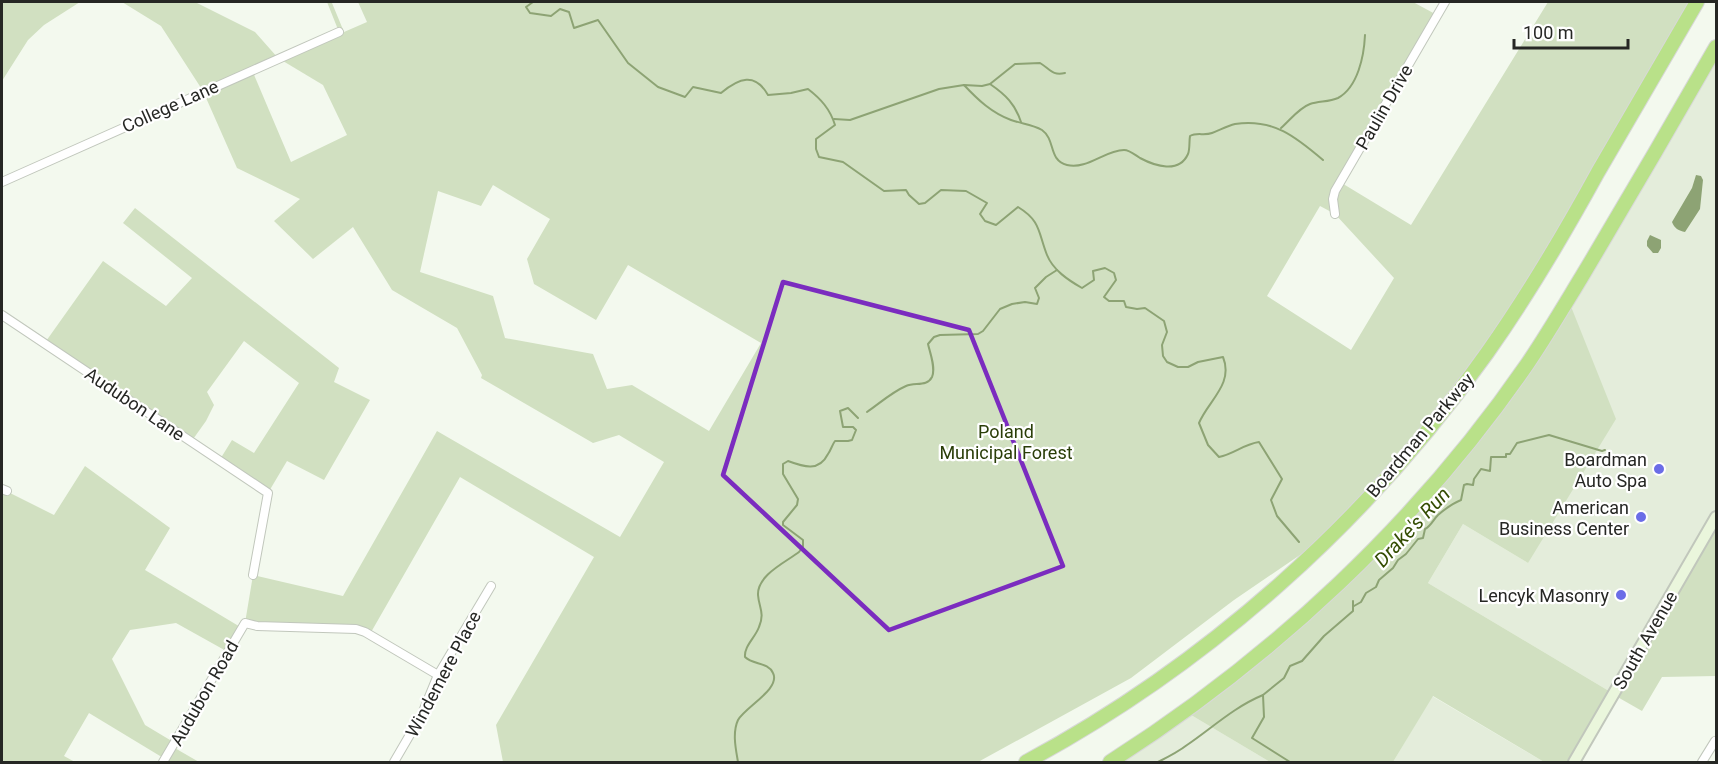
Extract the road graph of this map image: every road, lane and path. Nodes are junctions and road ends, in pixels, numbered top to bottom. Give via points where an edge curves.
1 (1445, 2) edge
2 (1697, 2) edge
3 (339, 32) dead end
4 (1716, 47) edge
5 (2, 182) edge
6 (1335, 214) dead end
7 (2, 315) edge
8 (1716, 517) edge
9 (253, 575) dead end
10 (491, 586) dead end
11 (438, 675) junction
12 (1714, 741) dead end
13 (164, 762) edge
14 (394, 762) edge
15 (1026, 762) edge
16 (1110, 762) edge
17 (1574, 762) edge
18 (1702, 762) edge

1 - 6 street, Paulin Drive via 1335,191
2 - 15 highway, Boardman Parkway via 1517,309 1409,453 1338,530 1234,623 1114,710
3 - 5 street, College Lane
4 - 16 highway via 1546,336 1444,473 1371,554 1270,646 1186,711
7 - 9 street, Audubon Lane via 268,493
8 - 17 main road, South Avenue
10 - 11 street, Windemere Place
11 - 13 street, Audubon Road via 365,632 245,623
11 - 14 street, Windemere Place via 422,714
12 - 18 street

